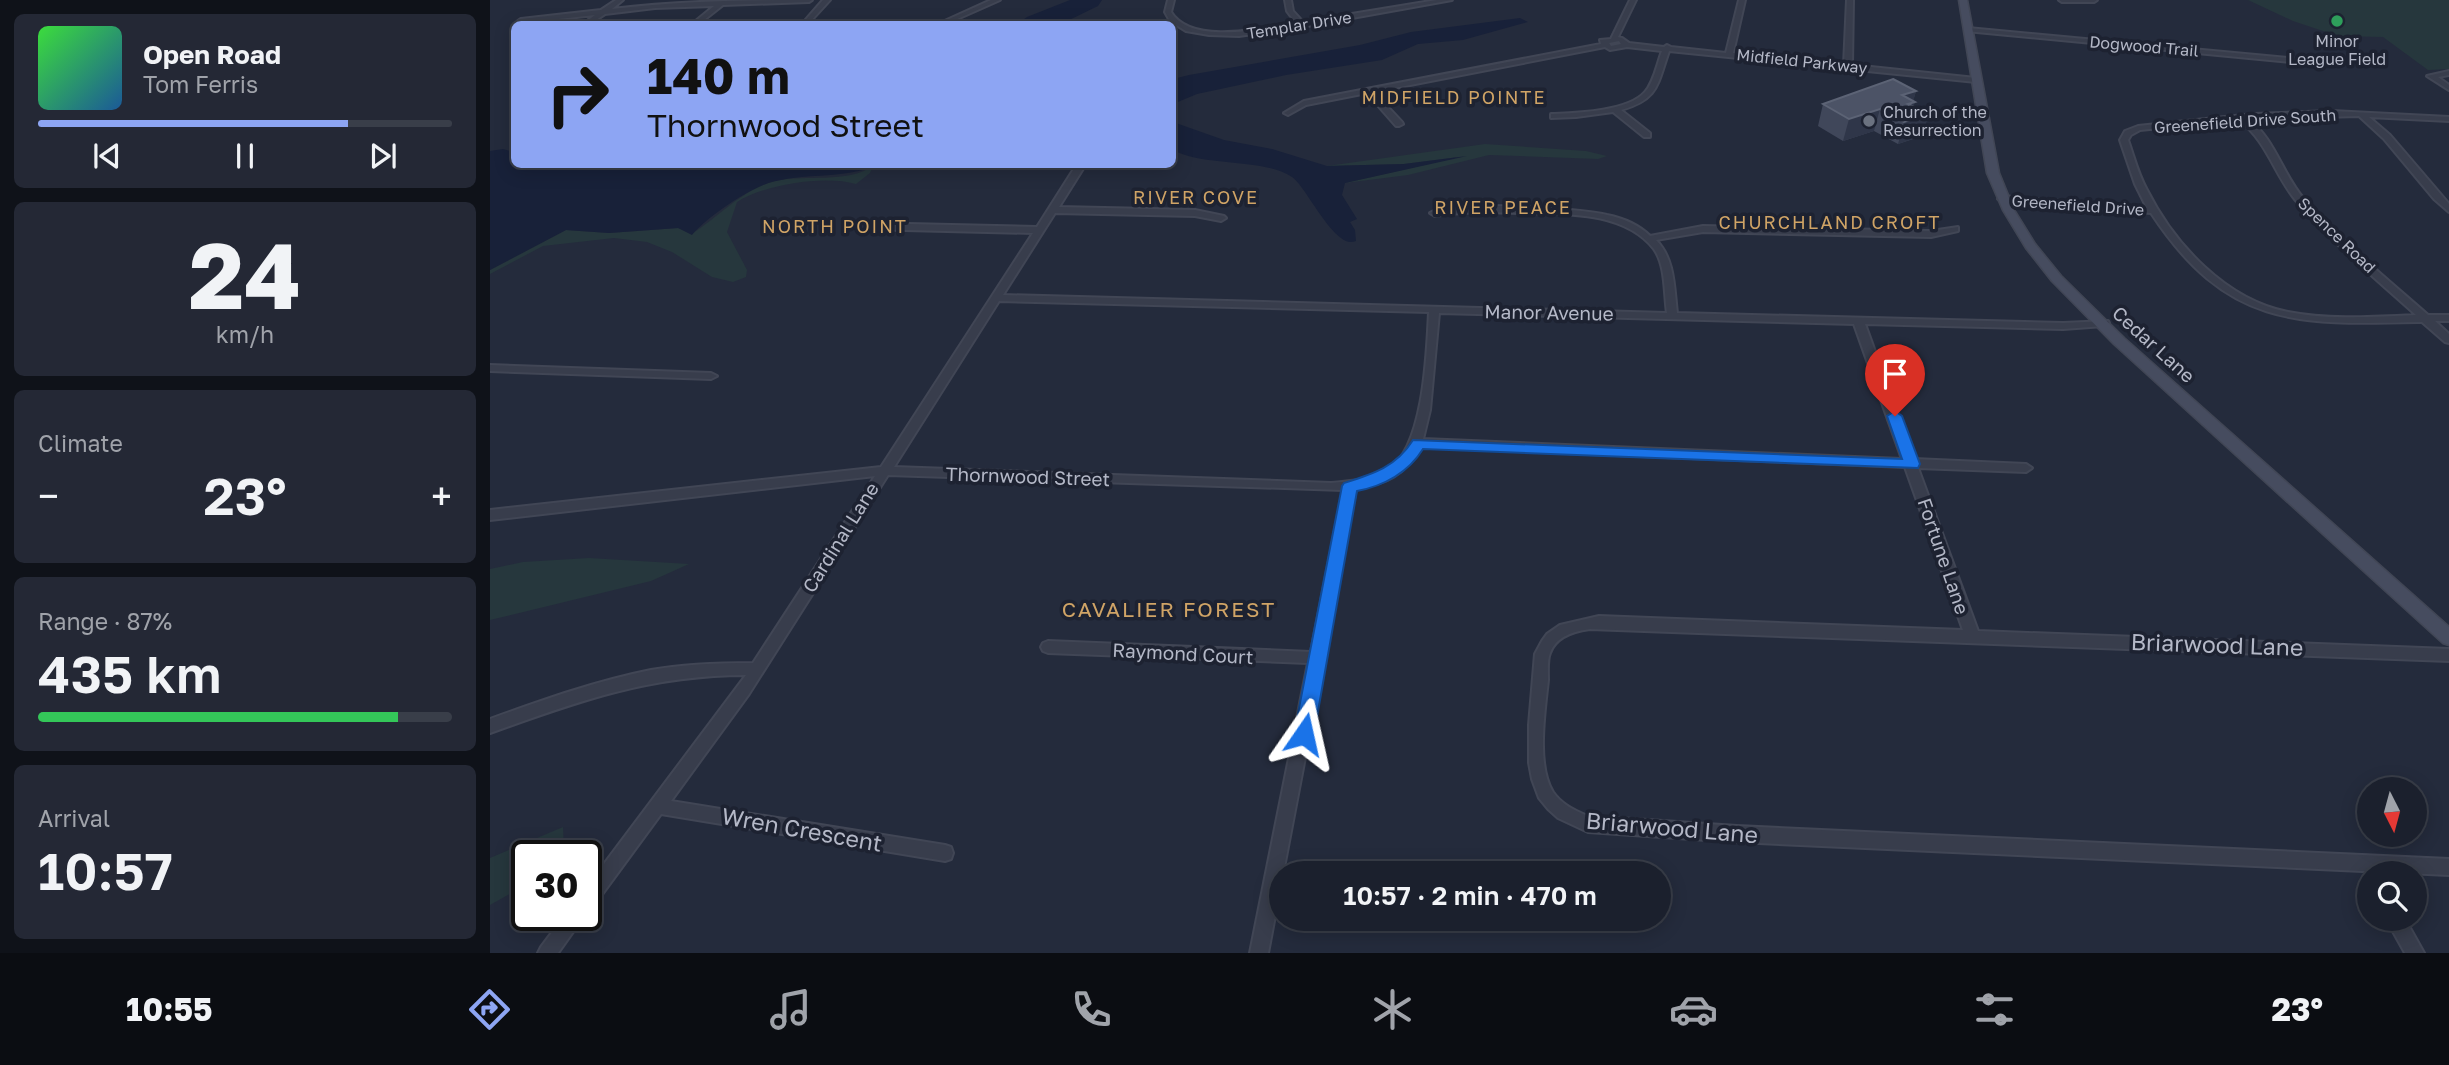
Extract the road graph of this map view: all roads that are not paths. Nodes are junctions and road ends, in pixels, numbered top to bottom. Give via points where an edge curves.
1 (620, 0) edge
2 (809, 0) edge
3 (827, 0) edge
4 (997, 0) edge
5 (1171, 0) edge
6 (1288, 0) edge
7 (1396, 0) edge
8 (1449, 0) edge
9 (1633, 0) edge
10 (1742, 0) edge
11 (1850, 0) edge
12 (1963, 0) edge
13 (2062, 0) edge
14 (2094, 0) edge
15 (723, 2) edge
16 (1404, 8) junction
17 (603, 12) junction
18 (521, 21) dead end
19 (590, 21) edge
20 (699, 21) edge
21 (808, 21) edge
22 (948, 21) edge
23 (1175, 21) edge
24 (1176, 22) edge
25 (1302, 26) junction
26 (1186, 27) junction
27 (1968, 30) junction
28 (1176, 31) edge
29 (1614, 39) junction
30 (1627, 44) junction
31 (1605, 45) junction
32 (1667, 47) junction
33 (1730, 54) junction
34 (2321, 63) dead end
35 (1848, 66) junction
36 (2449, 73) edge
37 (1976, 80) junction
38 (2449, 88) edge
39 (1368, 90) junction
40 (1613, 108) junction
41 (1287, 113) dead end
42 (2362, 114) junction
43 (1554, 116) dead end
44 (2242, 118) junction
45 (2449, 119) edge
46 (1399, 124) dead end
47 (1647, 135) dead end
48 (1079, 168) edge
49 (2002, 199) junction
50 (2449, 209) edge
51 (1051, 210) junction
52 (2154, 211) junction
53 (1435, 213) dead end
54 (1221, 218) dead end
55 (864, 226) dead end
56 (1955, 229) dead end
57 (1038, 230) junction
58 (1648, 239) junction
59 (995, 298) junction
60 (1434, 310) junction
61 (1672, 315) junction
62 (2425, 318) junction
63 (2449, 318) edge
64 (1858, 320) junction
65 (2104, 323) junction
66 (2449, 340) edge
67 (490, 368) edge
68 (711, 376) dead end
69 (1419, 443) junction
70 (1912, 464) junction
71 (2026, 468) dead end
72 (882, 471) junction
73 (1350, 486) junction
74 (490, 515) edge
75 (1972, 635) junction
76 (2449, 638) edge
77 (1048, 647) dead end
78 (2449, 655) edge
79 (1319, 658) junction
80 (757, 668) junction
81 (490, 726) edge
82 (659, 806) junction
83 (945, 853) dead end
84 (2449, 867) edge
85 (2357, 868) edge
86 (2427, 868) edge
87 (602, 881) edge
88 (564, 931) edge
89 (2402, 931) edge
90 (547, 953) edge
91 (1259, 953) edge
92 (2415, 953) edge

1 - 17 street
2 - 15 street
3 - 21 street
4 - 22 street
5 - 23 street via 1169,18
6 - 25 street
7 - 16 street
8 - 16 street, Templar Drive
9 - 29 street
10 - 33 street
11 - 35 street
12 - 27 main road, Cedar Lane
13 - 14 street
15 - 17 street
15 - 20 street
16 - 25 street, Templar Drive
17 - 18 street
17 - 19 street
24 - 26 street
25 - 26 street, Templar Drive via 1239,34
26 - 28 street
27 - 34 street, Dogwood Trail
27 - 37 main road, Cedar Lane
29 - 30 street
29 - 31 street
30 - 31 street via 1617,48
30 - 32 street, Midfield Parkway
31 - 39 street
32 - 33 street, Midfield Parkway
32 - 40 street via 1650,93 1633,104
33 - 35 street, Midfield Parkway
35 - 37 street, Midfield Parkway
36 - 38 street via 2431,75
37 - 49 main road, Cedar Lane
39 - 41 street via 1304,103
39 - 46 street
40 - 43 street
40 - 47 street
42 - 44 street, Greenefield Drive South
42 - 45 street, Greenefield Drive South
42 - 50 street via 2394,140
44 - 52 street, Greenefield Drive South via 2152,126 2128,133 2124,140 2141,190
44 - 62 street, Spence Road via 2264,136 2280,174 2303,203
48 - 51 street, Cardinal Lane
49 - 52 street, Greenefield Drive
49 - 65 main road, Cedar Lane via 2046,265
51 - 54 street via 1195,213
51 - 57 street, Cardinal Lane
52 - 62 street via 2204,269 2256,306 2301,317
53 - 58 street via 1465,209 1580,213 1617,221
55 - 57 street
56 - 58 street via 1931,234 1703,229
57 - 59 street, Cardinal Lane
58 - 61 street via 1662,254
59 - 60 street, Manor Avenue
59 - 72 street, Cardinal Lane
60 - 61 street, Manor Avenue
60 - 69 street
61 - 64 street, Manor Avenue
62 - 63 street
62 - 66 street, Spence Road
64 - 65 street, Manor Avenue
64 - 70 street, Fortune Lane
65 - 76 main road, Cedar Lane
67 - 68 street
69 - 70 street
69 - 73 street, Thornwood Street via 1390,474
70 - 71 street
70 - 75 street, Fortune Lane
72 - 73 street, Thornwood Street
72 - 74 street, Thornwood Street
72 - 80 street, Cardinal Lane
73 - 79 street
75 - 78 street, Briarwood Lane
75 - 85 street, Briarwood Lane via 1678,623 1572,626 1553,636 1542,654 1538,761 1542,785 1556,807 1588,824
77 - 79 street, Raymond Court
79 - 91 street
80 - 81 street via 717,667 646,675 584,691
80 - 82 street, Cardinal Lane
82 - 83 street, Wren Crescent
82 - 87 street, Cardinal Lane
84 - 86 street, Briarwood Lane
88 - 90 street
89 - 92 street

